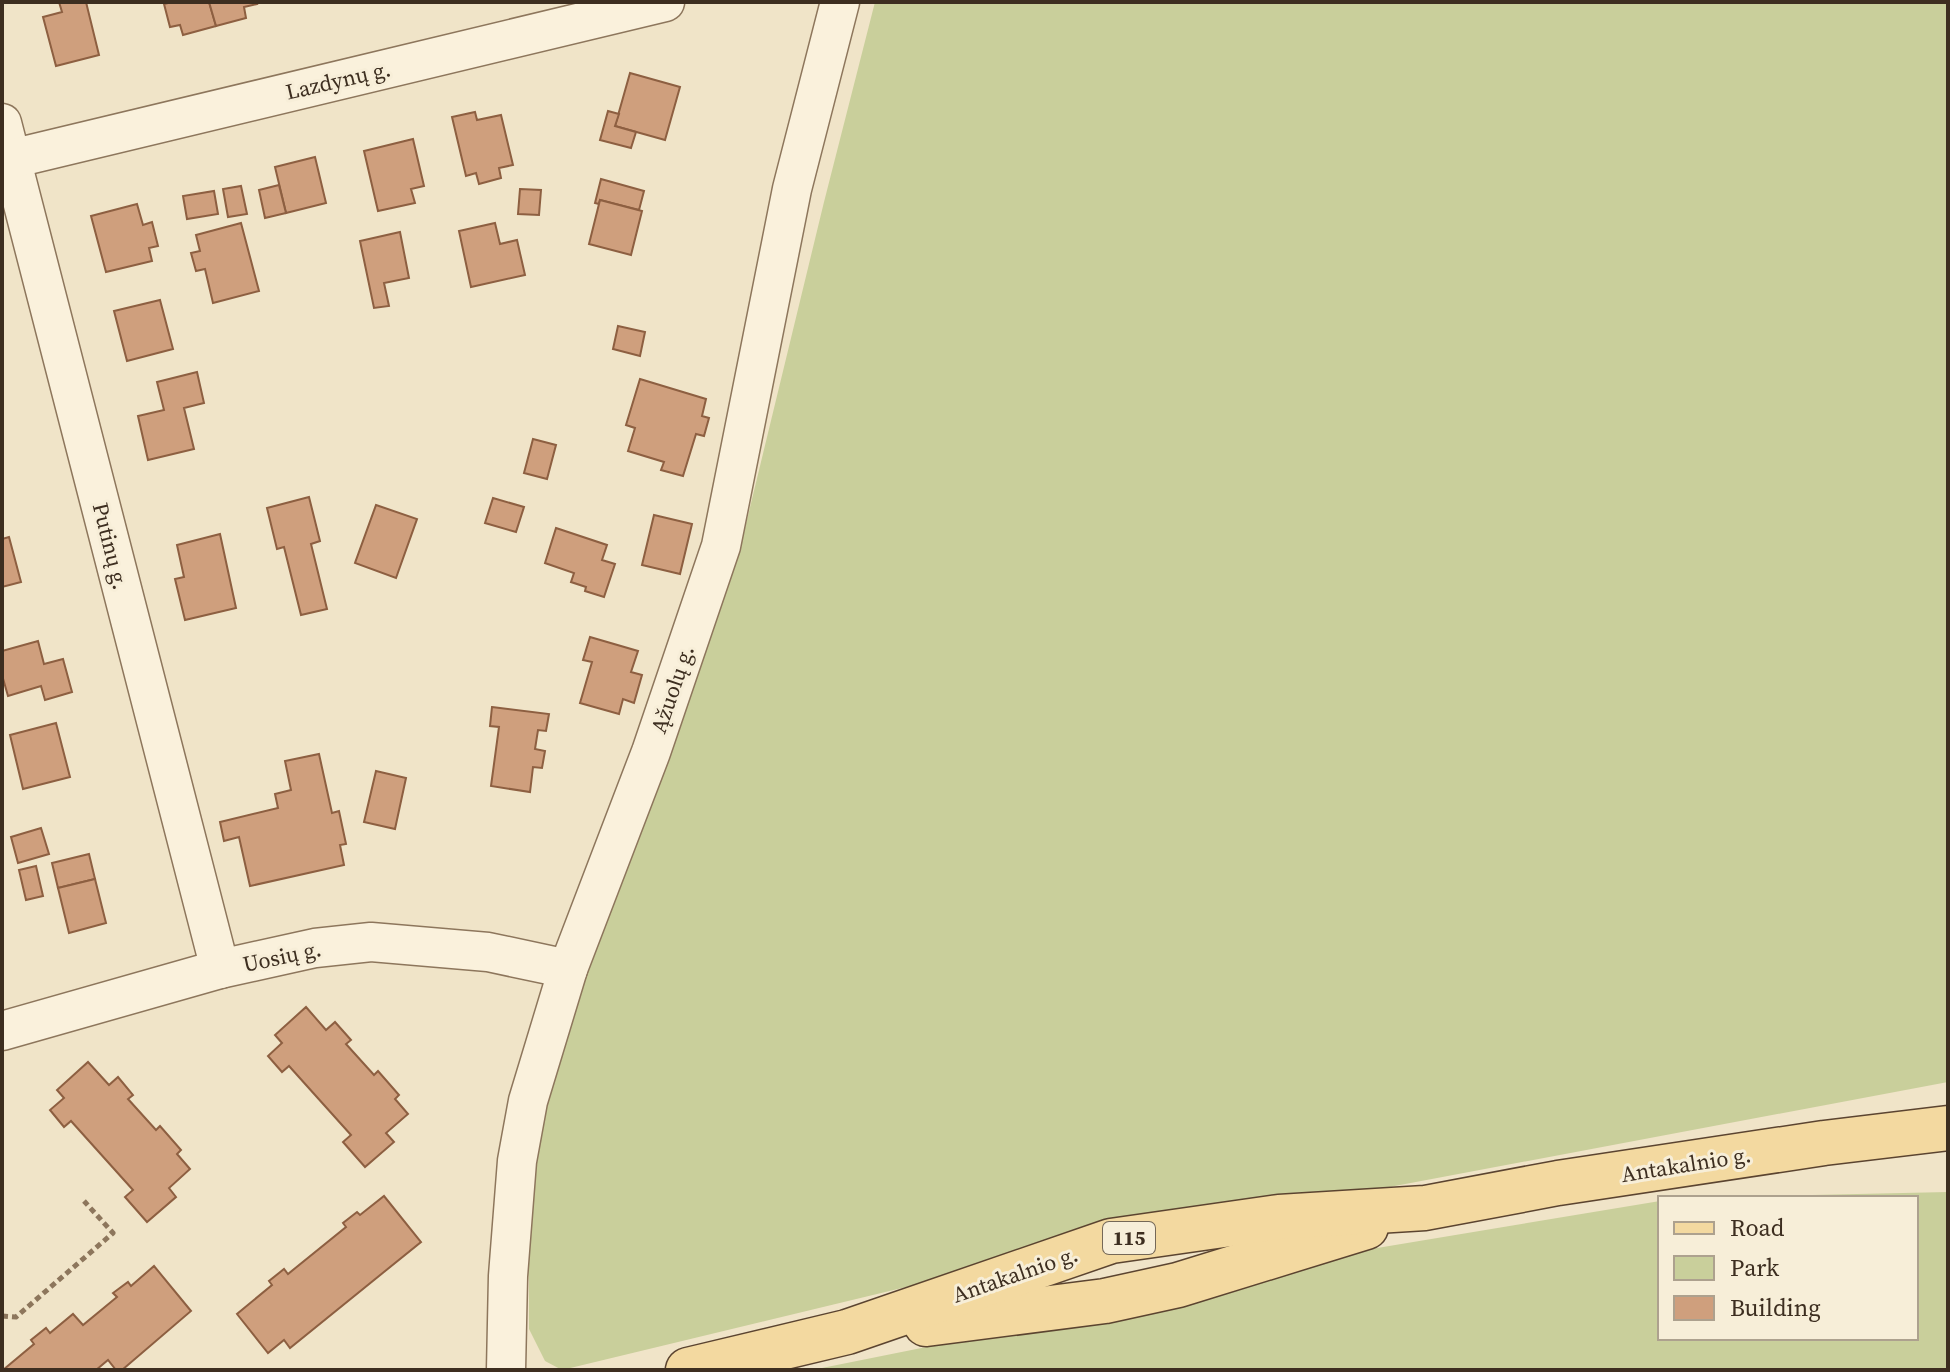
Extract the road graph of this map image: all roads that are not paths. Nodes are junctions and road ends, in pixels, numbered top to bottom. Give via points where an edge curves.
1 (665, 2) edge
2 (840, 2) edge
3 (7, 141) edge
4 (220, 969) junction
5 (568, 969) junction
6 (2, 1031) edge
7 (1948, 1128) edge
8 (1425, 1208) junction
9 (847, 1332) junction
10 (506, 1370) edge
11 (688, 1370) edge

1 - 3 street, Lazdynų g.
2 - 5 street, Ąžuolų g. via 792,189 721,546 651,752
3 - 4 street, Putinų g.
4 - 5 street, Uosių g. via 371,942 488,952
4 - 6 street, Uosių g.
5 - 10 street, Ąžuolų g. via 528,1101 517,1161
7 - 8 main road, Antakalnio g. / 115 via 1558,1183
8 - 9 main road, Antakalnio g. / 115 via 1163,1289 1105,1301
8 - 9 main road, Antakalnio g. / 115 via 1279,1217 1111,1241
9 - 11 main road, Antakalnio g. / 115

